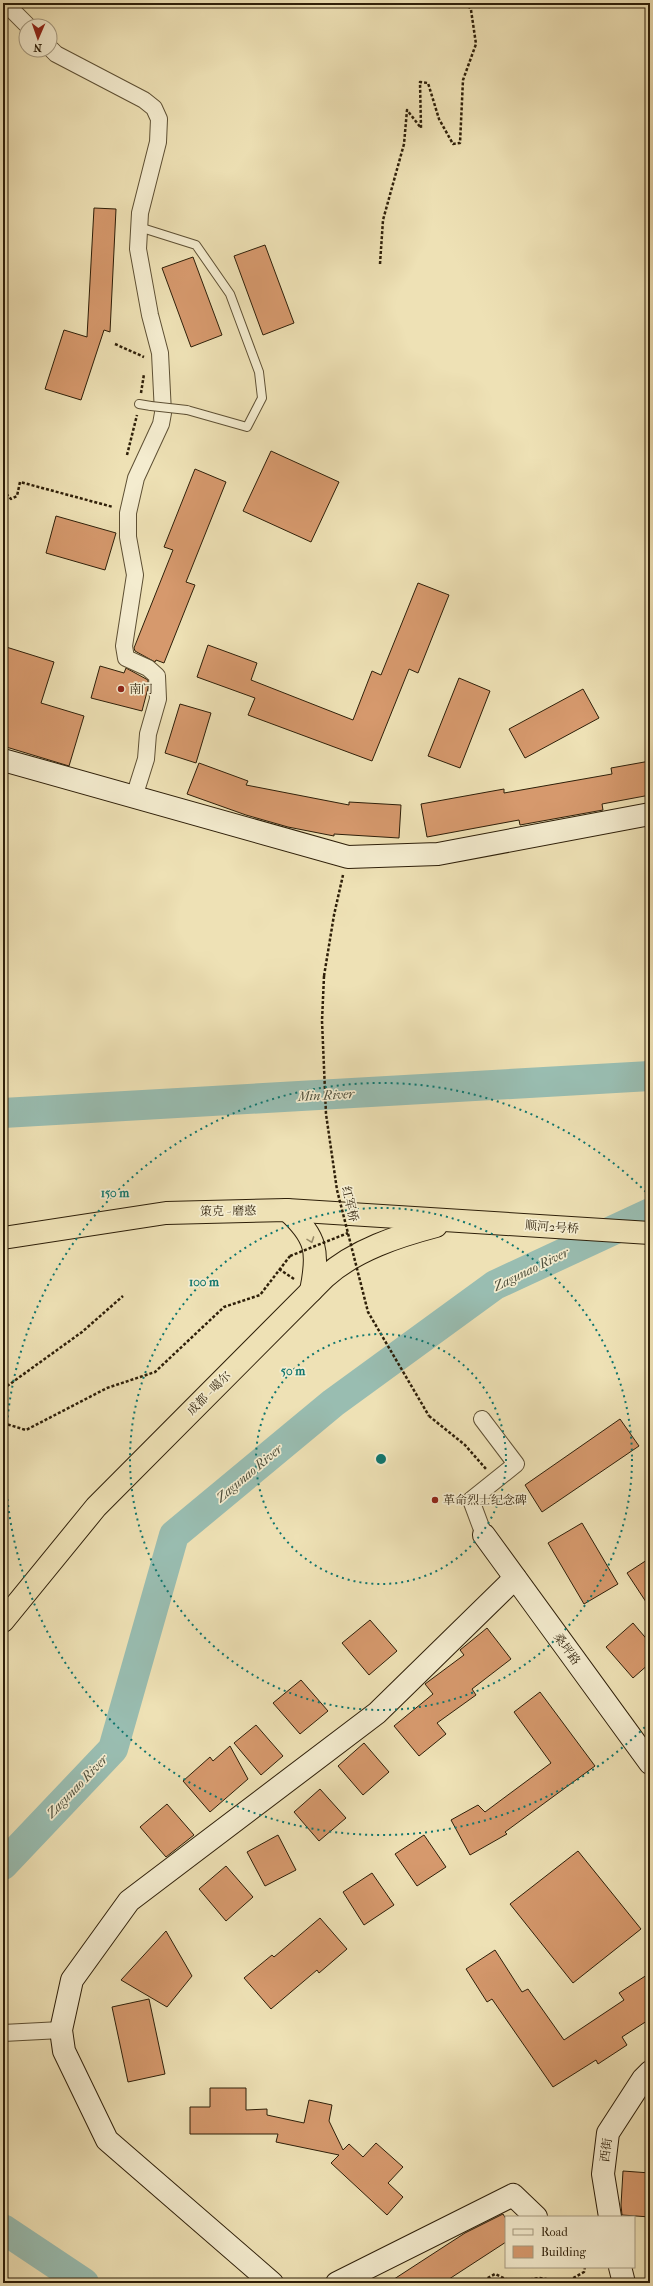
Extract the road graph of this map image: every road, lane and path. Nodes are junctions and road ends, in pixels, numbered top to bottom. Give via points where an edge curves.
1 (5, 3) edge
2 (468, 3) edge
3 (20, 18) edge
4 (58, 55) edge
5 (139, 227) junction
6 (380, 264) dead end
7 (115, 344) dead end
8 (145, 365) dead end
9 (144, 373) dead end
10 (139, 404) junction
11 (127, 456) dead end
12 (3, 490) edge
13 (116, 500) dead end
14 (3, 760) edge
15 (134, 797) junction
16 (650, 814) edge
17 (348, 858) junction
18 (287, 1210) junction
19 (455, 1222) junction
20 (348, 1233) junction
21 (650, 1234) edge
22 (3, 1238) edge
23 (318, 1284) junction
24 (123, 1296) dead end
25 (3, 1389) edge
26 (482, 1419) dead end
27 (3, 1423) edge
28 (496, 1480) junction
29 (484, 1535) joint
30 (515, 1578) junction
31 (3, 1621) edge
32 (650, 1763) edge
33 (61, 2030) junction
34 (3, 2033) edge
35 (650, 2072) edge
36 (535, 2216) edge
37 (610, 2216) edge
38 (585, 2268) edge
39 (620, 2268) edge
40 (272, 2283) edge
41 (337, 2283) edge
42 (479, 2283) edge
43 (624, 2283) edge

1 - 3 street
2 - 6 path via 476,44 463,80 460,143 453,144 439,119 428,83 420,82 421,128 407,110 404,144 383,220
4 - 5 street via 144,100 154,108 159,119 158,142 140,213
5 - 10 lane, bridge via 196,245 230,294 259,372 262,398 247,427 187,410
5 - 15 street via 138,249 160,353 163,413 161,424 136,478 128,513 128,537 135,575 124,646 126,658 148,668 157,676 158,699 148,734 146,759
7 - 8 path via 146,357
9 - 10 path
10 - 11 path
12 - 13 path via 11,499 17,496 20,482 114,507
14 - 15 street
15 - 17 street
16 - 17 street via 438,854
17 - 20 path, 红军桥, bridge via 334,915 324,976 322,1021 326,1114 337,1190
18 - 19 highway, 策克 - 磨憨
18 - 22 highway, 策克 - 磨憨 via 166,1212
18 -> 23 highway via 304,1225 311,1238 316,1257
19 - 21 highway, 顺河2号桥
19 - 23 highway, 成都 - 噶尔 via 389,1240 335,1268
20 - 27 path, bridge via 290,1256 260,1295 224,1307 155,1372 107,1388 26,1430
20 - 28 path, 红军桥, bridge via 368,1312 430,1416 465,1445
23 - 31 highway, 成都 - 噶尔 via 96,1507
24 - 25 path via 82,1332
26 - 28 street via 516,1464
28 - 29 street via 471,1500
29 - 30 street, 桑坪路
30 - 32 street, 桑坪路
30 - 33 street via 377,1713 129,1901 72,1980
33 - 34 street
33 - 40 street via 64,2051 107,2140
35 - 37 street, 西街 via 608,2132 603,2174
36 - 41 street via 513,2195
38 - 42 path via 584,2272 566,2282 539,2278 512,2282 495,2274
39 - 43 street

